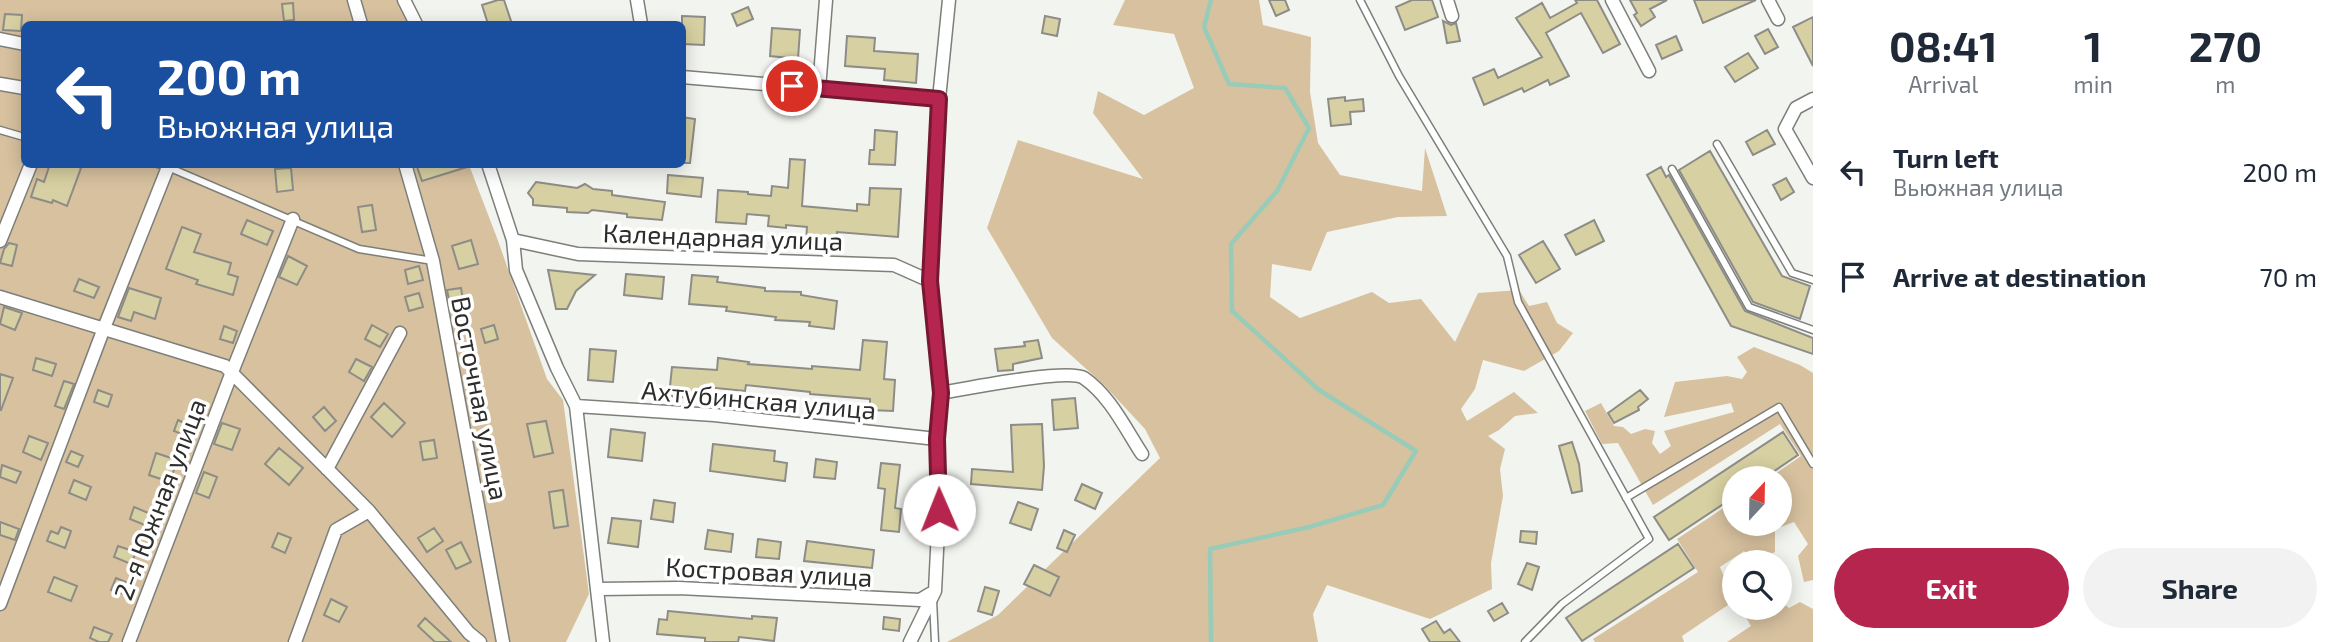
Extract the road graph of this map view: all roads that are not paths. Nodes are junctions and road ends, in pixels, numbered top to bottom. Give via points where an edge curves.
1 (354, 0) edge
2 (404, 0) edge
3 (637, 0) edge
4 (825, 0) edge
5 (949, 0) edge
6 (1360, 0) edge
7 (1447, 0) edge
8 (1612, 0) edge
9 (1768, 0) edge
10 (1452, 16) dead end
11 (1778, 19) dead end
12 (359, 21) edge
13 (414, 21) edge
14 (640, 21) edge
15 (0, 39) edge
16 (21, 43) edge
17 (1650, 71) dead end
18 (686, 77) edge
19 (0, 84) edge
20 (21, 88) edge
21 (819, 89) junction
22 (939, 99) junction
23 (1813, 99) edge
24 (0, 130) edge
25 (21, 136) edge
26 (1717, 144) dead end
27 (29, 168) edge
28 (161, 168) edge
29 (167, 168) edge
30 (406, 168) edge
31 (489, 168) edge
32 (1672, 169) dead end
33 (1813, 178) edge
34 (293, 219) junction
35 (513, 240) junction
36 (0, 241) edge
37 (433, 261) junction
38 (1813, 280) edge
39 (930, 281) junction
40 (0, 297) edge
41 (104, 328) junction
42 (1813, 330) edge
43 (400, 333) dead end
44 (232, 372) junction
45 (941, 393) junction
46 (576, 406) junction
47 (937, 439) junction
48 (1142, 454) dead end
49 (1813, 464) edge
50 (327, 469) junction
51 (1626, 498) junction
52 (369, 512) junction
53 (598, 589) junction
54 (934, 592) junction
55 (0, 604) edge
56 (129, 642) edge
57 (295, 642) edge
58 (480, 642) edge
59 (503, 642) edge
60 (603, 642) edge
61 (910, 642) edge
62 (935, 642) edge
63 (1525, 642) edge

1 - 12 street
2 - 13 street
3 - 14 street
4 - 21 street
5 - 22 street
6 - 51 lane via 1398,76 1507,256 1518,302
7 - 10 street
8 - 17 street
9 - 11 street
15 - 16 street
18 - 21 street
19 - 20 street
21 - 22 street
22 - 39 street
23 - 33 street via 1797,108 1785,129
24 - 25 lane
26 - 38 lane via 1792,272
27 - 36 street
28 - 41 street
29 - 34 lane
30 - 37 street, Восточная улица
31 - 35 street
32 - 42 lane via 1749,307
34 - 37 lane via 359,249
34 - 44 street, 2-я Южная улица
35 - 39 street, Календарная улица via 578,254 894,265
35 - 46 street via 516,270
37 - 59 street, Восточная улица
39 - 45 street
40 - 41 street
41 - 44 street
41 - 55 street
43 - 50 street
44 - 50 street
44 - 56 street, 2-я Южная улица
45 - 47 street
45 - 48 street via 1058,375 1081,376 1106,398
46 - 47 street, Ахтубинская улица via 714,415
46 - 53 street
47 - 54 street
49 - 51 lane via 1779,407
50 - 52 street
51 - 63 lane via 1649,539 1562,604
52 - 57 street via 336,530
52 - 58 street
53 - 54 street, Костровая улица via 679,588 920,600
53 - 60 street
54 - 61 street
54 - 62 lane

